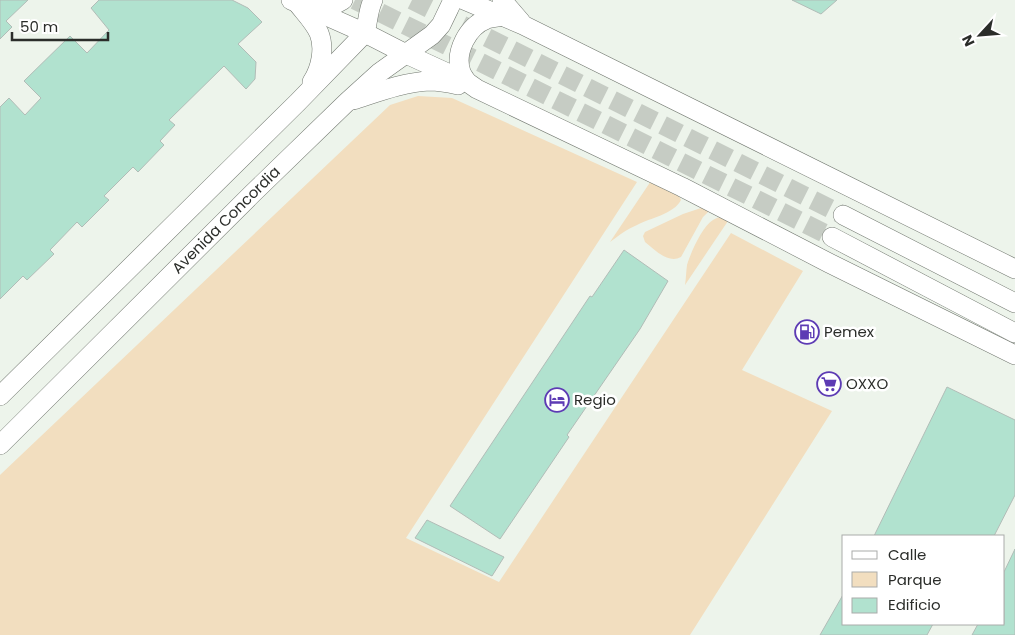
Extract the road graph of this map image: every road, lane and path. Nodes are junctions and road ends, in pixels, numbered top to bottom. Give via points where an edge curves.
1 (343, 0) edge
2 (372, 0) edge
3 (453, 0) edge
4 (464, 0) edge
5 (300, 4) edge
6 (503, 8) edge
7 (365, 33) junction
8 (406, 54) junction
9 (472, 85) junction
10 (304, 96) junction
11 (347, 102) junction
12 (843, 215) tunnel mouth
13 (832, 237) tunnel mouth
14 (1015, 269) edge
15 (1015, 302) edge
16 (1015, 333) edge
17 (1015, 356) edge
18 (0, 396) edge
19 (0, 444) edge

1 - 5 main road via 334,5
2 - 7 main road
3 - 8 main road, Avenida Concordia via 432,35
4 - 6 main road
5 - 7 main road
5 - 10 main road via 319,32 322,49 316,76
6 - 9 main road via 477,25 461,47 461,72
6 - 14 main road via 523,25
7 - 8 main road
7 - 10 main road
8 - 9 main road
8 - 11 main road, Avenida Concordia
9 - 11 main road via 414,83
9 - 17 main road via 682,187
10 - 18 main road
11 - 19 main road, Avenida Concordia
12 - 15 main road
13 - 16 main road

